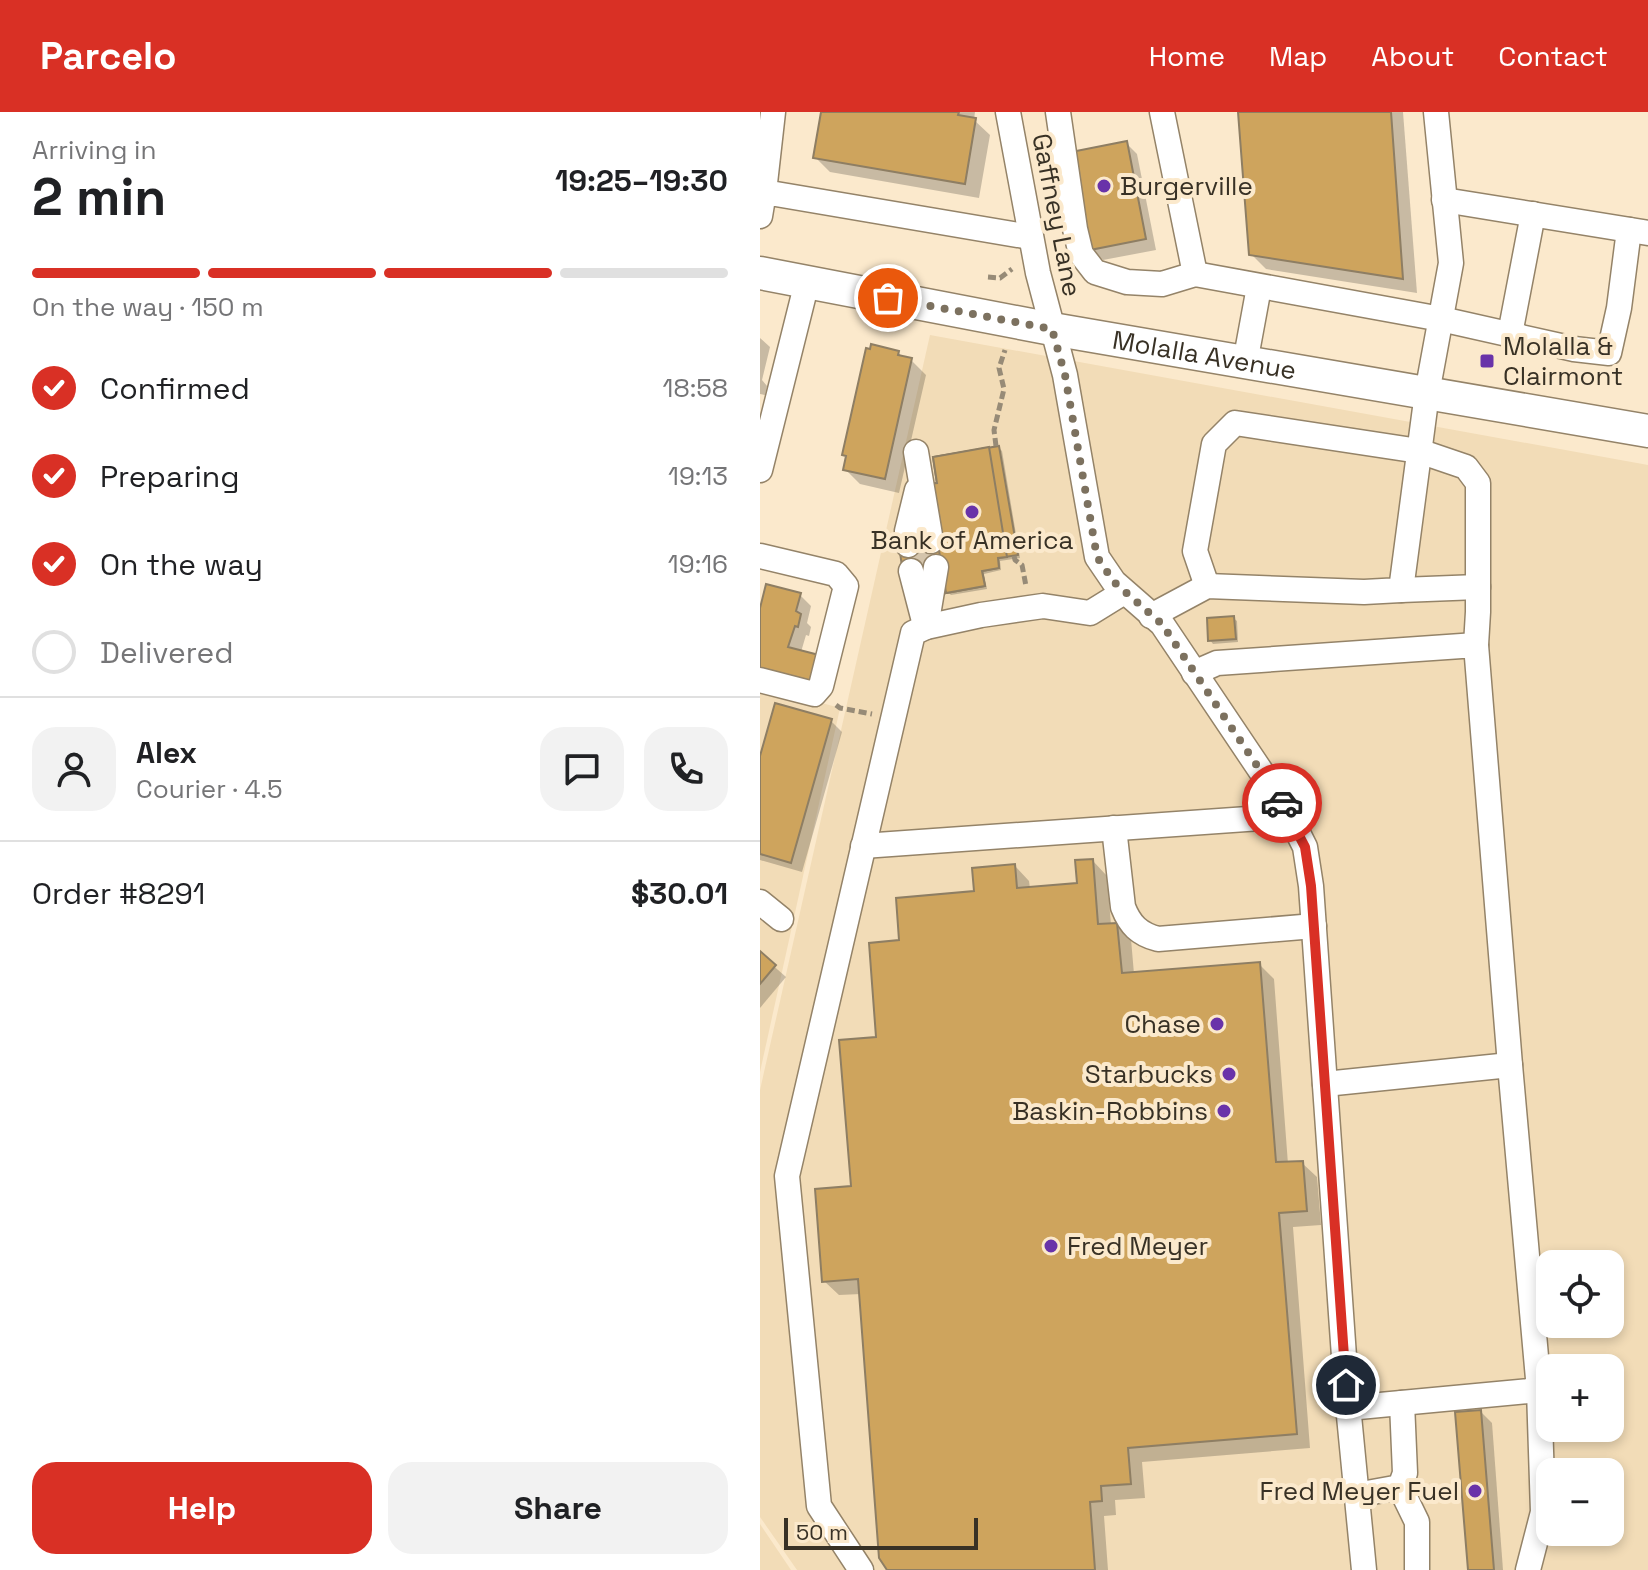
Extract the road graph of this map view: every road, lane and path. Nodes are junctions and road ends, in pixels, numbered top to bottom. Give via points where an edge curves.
1 (773, 112) edge
2 (1008, 112) edge
3 (1058, 112) edge
4 (1162, 112) edge
5 (1436, 112) edge
6 (1444, 200) junction
7 (761, 208) edge
8 (1533, 214) junction
9 (1639, 232) edge
10 (1030, 237) junction
11 (1012, 269) dead end
12 (760, 273) edge
13 (1195, 274) junction
14 (988, 277) dead end
15 (807, 282) junction
16 (1259, 287) junction
17 (1441, 319) junction
18 (1052, 329) junction
19 (1510, 334) junction
20 (1005, 350) dead end
21 (1245, 363) junction
22 (1427, 393) junction
23 (1648, 431) edge
24 (996, 446) dead end
25 (1419, 451) junction
26 (760, 470) edge
27 (918, 471) dead end
28 (919, 543) tunnel mouth
29 (760, 556) edge
30 (1014, 556) dead end
31 (924, 569) tunnel mouth
32 (1207, 586) junction
33 (1478, 587) junction
34 (1401, 590) junction
35 (1124, 592) junction
36 (1030, 608) junction
37 (1151, 616) junction
38 (926, 627) junction
39 (1476, 645) junction
40 (1194, 673) junction
41 (760, 680) edge
42 (817, 691) junction
43 (893, 718) junction
44 (1289, 816) junction
45 (1114, 828) junction
46 (863, 846) junction
47 (760, 902) edge
48 (781, 919) dead end
49 (1314, 926) junction
50 (1510, 1065) junction
51 (1325, 1084) junction
52 (1536, 1356) edge
53 (1536, 1390) edge
54 (1402, 1403) junction
55 (1348, 1408) junction
56 (1541, 1442) edge
57 (1400, 1487) junction
58 (1356, 1495) junction
59 (861, 1570) edge
60 (1364, 1570) edge
61 (1417, 1570) edge
62 (1528, 1570) edge

1 - 7 street
2 - 10 street, Gaffney Lane
3 - 13 street via 1075,229 1081,254 1095,272 1127,282 1162,284
4 - 13 street
5 - 6 street
6 - 8 street
6 - 17 street via 1451,263
7 - 10 street
8 - 9 street
8 - 19 street
9 - 19 street via 1609,353
10 - 18 street, Gaffney Lane
11 - 14 path via 1000,278
12 - 15 main road, Molalla Avenue
13 - 16 street
15 - 18 main road, Molalla Avenue
15 - 26 street
16 - 17 street
16 - 21 street
17 - 19 street
17 - 22 street
18 - 21 main road, Molalla Avenue
18 - 35 street, Gaffney Lane via 1097,557
20 - 24 path via 999,368 1004,389 994,430
21 - 22 main road, Molalla Avenue
22 - 23 main road, Molalla Avenue
22 - 25 street
25 - 32 street via 1235,423 1214,444 1195,551
25 - 33 street via 1466,467 1478,483
25 - 34 street
27 - 28 street
29 - 42 street via 836,574 846,586
30 - 36 path via 1022,565
31 - 38 street
32 - 34 street
32 - 37 street
33 - 34 street
33 - 39 street
35 - 36 street via 1090,613
35 - 37 street, Gaffney Lane
36 - 38 street
37 - 40 street, Gaffney Lane
38 - 43 street via 913,633
39 - 40 street via 1217,663
39 - 50 street
40 - 44 street, Gaffney Lane
41 - 42 street
42 - 43 path via 840,708
43 - 46 street
44 - 45 street
44 - 49 street, Gaffney Lane via 1305,847
45 - 46 street
45 - 49 street via 1123,907 1135,929 1146,936
46 - 59 street via 787,1176 819,1506
47 - 48 street
49 - 51 street, Gaffney Lane
50 - 51 street
50 - 52 street
51 - 55 street, Gaffney Lane
53 - 54 street
54 - 55 street
54 - 57 street via 1405,1473
55 - 58 street, Gaffney Lane
56 - 62 street via 1543,1512
57 - 58 street
57 - 61 street via 1417,1522
58 - 60 street, Gaffney Lane

